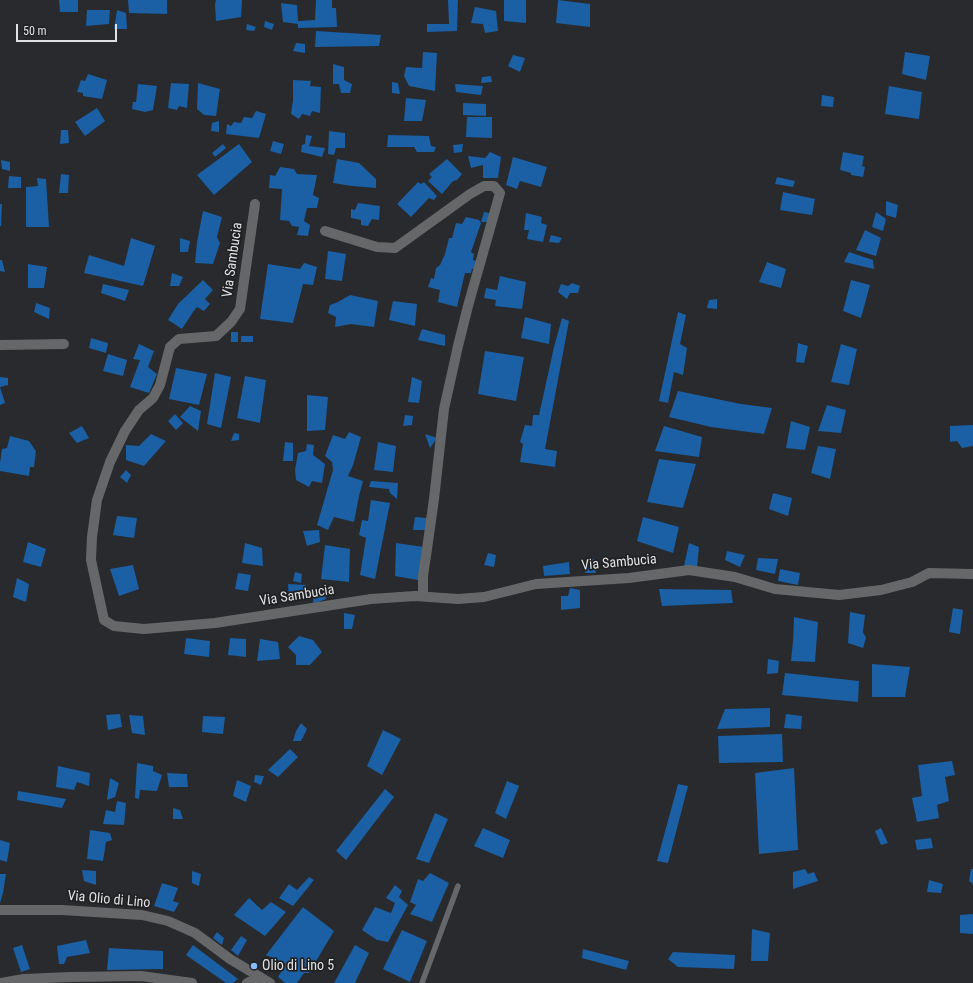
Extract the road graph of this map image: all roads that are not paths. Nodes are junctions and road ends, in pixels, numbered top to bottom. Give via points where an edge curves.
1 (255, 204) dead end
2 (325, 230) dead end
3 (64, 344) dead end
4 (0, 345) edge
5 (973, 574) edge
6 (423, 596) junction
7 (458, 886) dead end
8 (0, 910) edge
9 (260, 977) junction
10 (0, 983) edge
11 (192, 983) edge
12 (247, 983) edge
13 (270, 983) edge
14 (422, 983) edge

1 - 6 street, Via Sambucia via 240,309 232,322 216,336 179,339 170,347 160,385 153,398 140,410 125,431 110,462 97,500 91,560 104,620 114,626 144,629 216,623 371,599
2 - 6 street via 377,247 394,248 484,186 494,186 500,193 468,306 444,409 423,576
3 - 4 street
5 - 6 street, Via Sambucia via 929,572 912,582 881,590 839,595 775,589 735,577 688,570 629,578 536,584 484,597 458,599
7 - 14 lane
8 - 9 street, Via Olio di Lino via 62,910 142,915 168,921 195,933
9 - 12 street
9 - 13 street, Via Olio di Lino
10 - 11 street via 24,979 141,976

